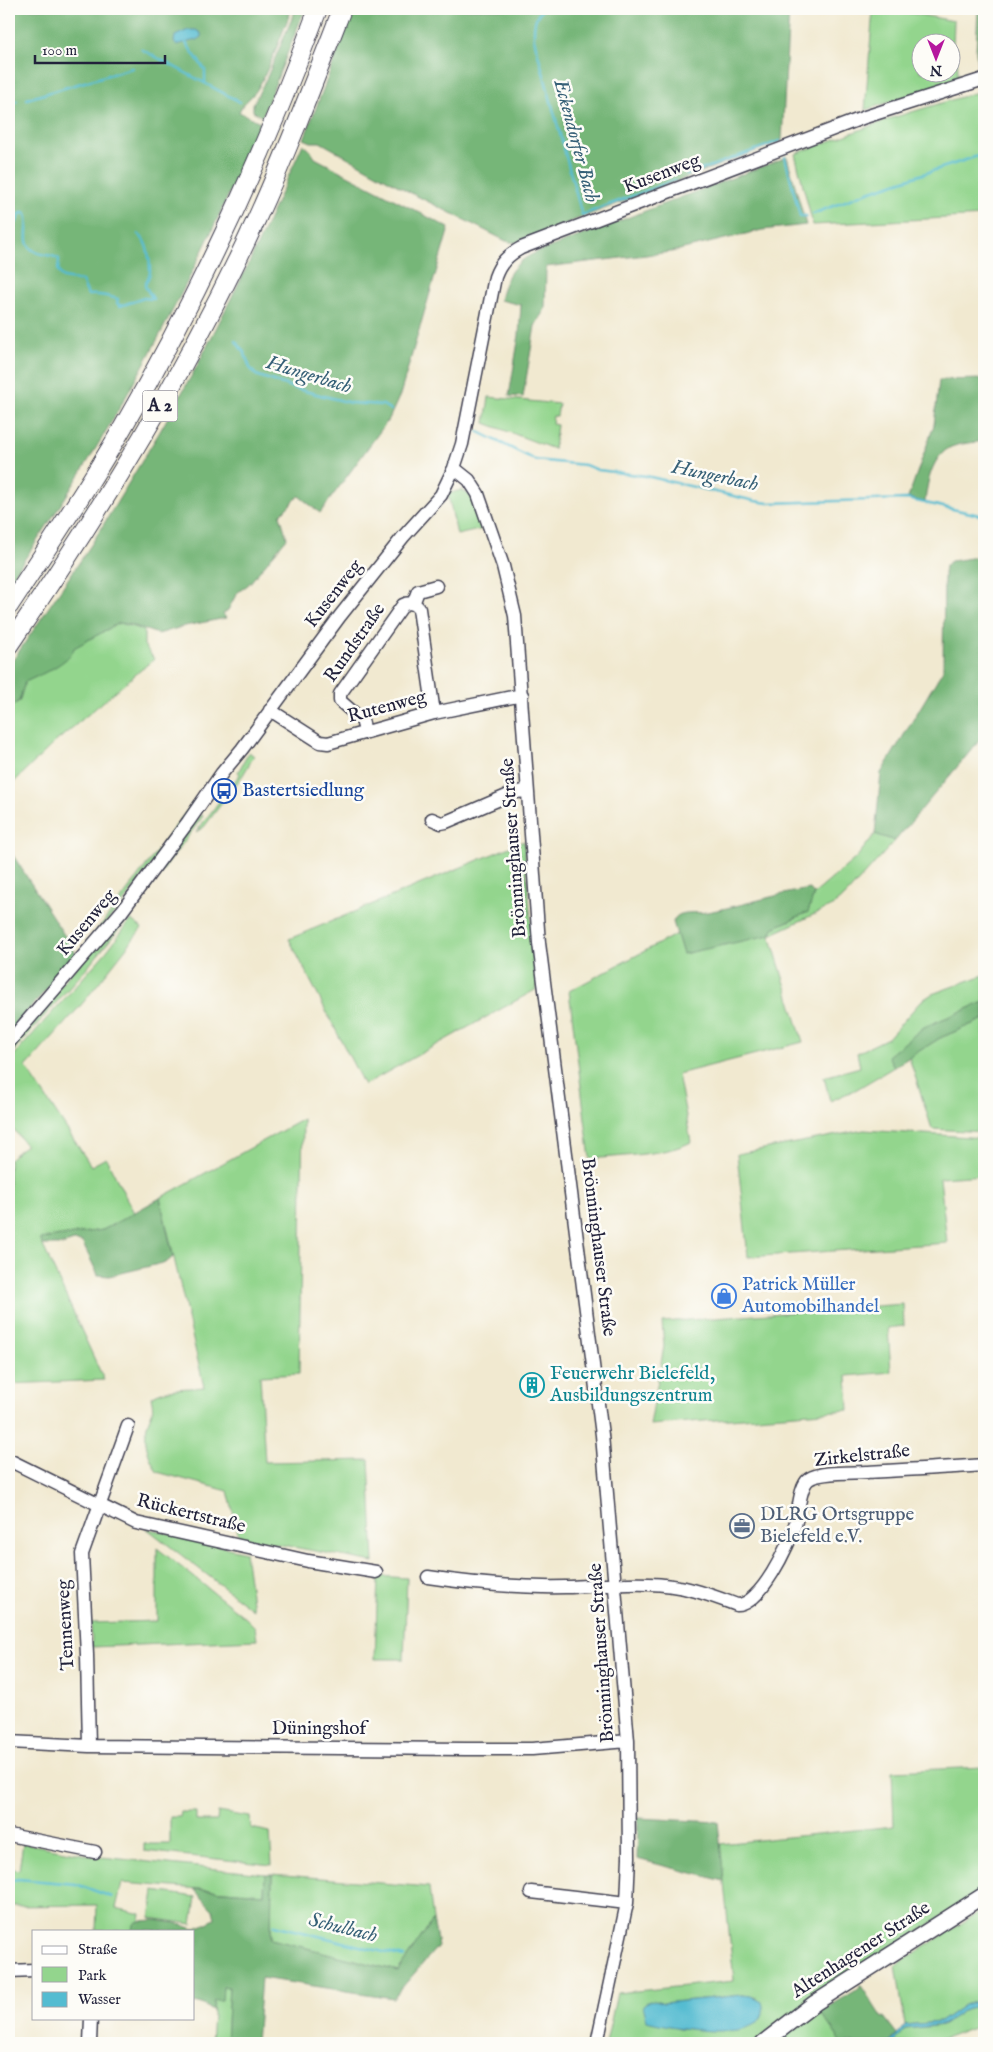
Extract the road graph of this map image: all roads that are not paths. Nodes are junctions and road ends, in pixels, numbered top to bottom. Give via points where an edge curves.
1 (318, 9) edge
2 (342, 9) edge
3 (984, 79) edge
4 (454, 468) junction
5 (436, 586) dead end
6 (413, 604) junction
7 (9, 606) edge
8 (9, 645) edge
9 (522, 695) junction
10 (270, 710) junction
11 (434, 713) junction
12 (366, 731) junction
13 (527, 791) junction
14 (432, 819) dead end
15 (9, 1042) edge
16 (128, 1426) dead end
17 (9, 1460) edge
18 (984, 1465) edge
19 (99, 1506) junction
20 (376, 1572) dead end
21 (428, 1577) dead end
22 (616, 1584) junction
23 (628, 1741) junction
24 (9, 1742) edge
25 (90, 1746) junction
26 (9, 1835) edge
27 (95, 1852) dead end
28 (531, 1892) dead end
29 (984, 1895) edge
30 (627, 1902) junction
31 (32, 1970) edge
32 (9, 1971) edge
33 (91, 2020) edge
34 (90, 2043) edge
35 (597, 2043) edge
36 (763, 2043) edge

1 - 7 highway, A 2 via 230,222 168,345 110,450
2 - 8 highway, A 2 via 260,212 226,282 150,425 101,507
3 - 4 street, Kusenweg via 865,117 509,255 495,277 462,444
4 - 9 street, Brönninghauser Straße via 475,488 503,566 515,616
4 - 10 street, Kusenweg via 414,516 403,537
5 - 6 street, Rundstraße via 418,591
6 - 11 street, Rundstraße via 420,612
6 - 12 street, Rundstraße via 403,605 340,694 340,701 362,720
9 - 11 street, Rutenweg
9 - 13 street, Brönninghauser Straße
10 - 12 street, Rutenweg via 324,743
10 - 15 street, Kusenweg via 122,911
11 - 12 street, Rutenweg
13 - 14 street via 516,792 446,822
13 - 22 street, Brönninghauser Straße via 539,943 602,1435
16 - 19 street, Tennenweg
17 - 19 street, Rückertstraße
18 - 22 street, Zirkelstraße via 810,1478 804,1483 794,1528 780,1557 760,1590 743,1605 680,1587
19 - 20 street, Rückertstraße via 141,1524 308,1561
19 - 25 street, Tennenweg via 82,1554
21 - 22 street via 496,1586
22 - 23 street, Brönninghauser Straße
23 - 25 street, Düningshof via 532,1749
23 - 30 street, Brönninghauser Straße
24 - 25 street, Düningshof
26 - 27 street
28 - 30 street
29 - 36 main road, Altenhagener Straße via 814,2003
30 - 35 street, Brönninghauser Straße
31 - 32 street
33 - 34 street

